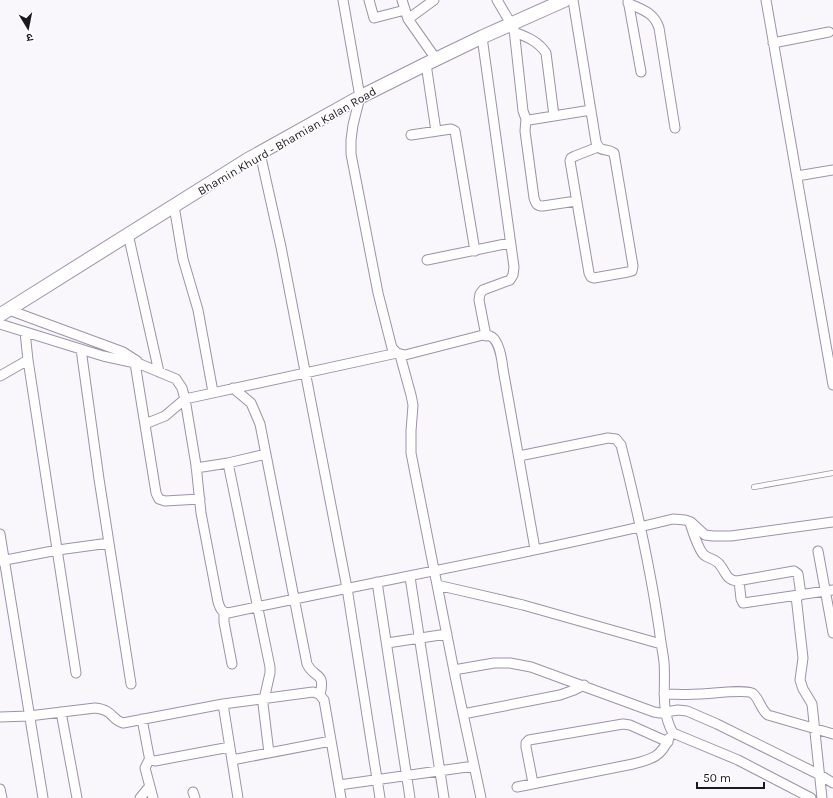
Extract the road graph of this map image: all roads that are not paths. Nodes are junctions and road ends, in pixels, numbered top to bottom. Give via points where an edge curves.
1 (343, 0) edge
2 (369, 0) edge
3 (402, 0) edge
4 (434, 0) edge
5 (497, 0) edge
6 (565, 0) edge
7 (573, 0) edge
8 (766, 0) edge
9 (628, 2) edge
10 (405, 10) junction
11 (408, 19) junction
12 (513, 28) junction
13 (829, 32) dead end
14 (482, 37) junction
15 (773, 43) junction
16 (431, 61) junction
17 (641, 72) dead end
18 (360, 97) junction
19 (590, 110) junction
20 (554, 116) junction
21 (526, 119) junction
22 (675, 128) dead end
23 (436, 131) junction
24 (412, 135) dead end
25 (598, 148) junction
26 (260, 153) junction
27 (833, 170) edge
28 (797, 176) junction
29 (576, 200) junction
30 (174, 206) junction
31 (128, 234) junction
32 (510, 243) junction
33 (475, 250) junction
34 (427, 260) dead end
35 (4, 313) edge
36 (0, 324) edge
37 (25, 332) junction
38 (486, 336) junction
39 (830, 344) edge
40 (81, 349) junction
41 (398, 354) junction
42 (28, 360) junction
43 (138, 363) junction
44 (159, 372) junction
45 (305, 373) junction
46 (0, 376) edge
47 (833, 385) edge
48 (233, 388) junction
49 (214, 392) junction
50 (185, 399) junction
51 (145, 424) junction
52 (266, 454) junction
53 (520, 456) junction
54 (228, 463) junction
55 (196, 468) junction
56 (833, 473) edge
57 (754, 487) dead end
58 (200, 498) junction
59 (689, 522) junction
60 (833, 522) edge
61 (641, 527) junction
62 (0, 534) edge
63 (109, 543) junction
64 (58, 550) junction
65 (535, 550) junction
66 (818, 551) dead end
67 (2, 561) edge
68 (435, 572) junction
69 (410, 576) junction
70 (739, 581) junction
71 (378, 582) junction
72 (437, 586) junction
73 (347, 588) junction
74 (829, 590) edge
75 (798, 595) junction
76 (295, 598) junction
77 (259, 606) junction
78 (224, 612) junction
79 (833, 633) edge
80 (447, 634) junction
81 (419, 638) junction
82 (387, 643) junction
83 (661, 644) junction
84 (232, 664) dead end
85 (454, 670) junction
86 (76, 673) dead end
87 (131, 684) dead end
88 (584, 685) junction
89 (664, 694) junction
90 (320, 695) junction
91 (264, 698) junction
92 (223, 704) junction
93 (61, 712) junction
94 (665, 712) junction
95 (464, 714) junction
96 (29, 716) junction
97 (0, 717) edge
98 (142, 719) junction
99 (815, 729) junction
100 (672, 731) junction
101 (833, 734) edge
102 (331, 741) junction
103 (668, 742) junction
104 (230, 747) junction
105 (269, 753) junction
106 (150, 758) junction
107 (232, 760) junction
108 (474, 766) junction
109 (439, 771) junction
110 (820, 775) junction
111 (407, 776) junction
112 (377, 780) junction
113 (833, 783) edge
114 (533, 784) junction
115 (339, 785) junction
116 (150, 787) junction
117 (516, 787) dead end
118 (0, 789) edge
119 (2, 798) edge
120 (43, 798) edge
121 (77, 798) edge
122 (140, 798) edge
123 (153, 798) edge
124 (238, 798) edge
125 (341, 798) edge
126 (380, 798) edge
127 (410, 798) edge
128 (444, 798) edge
129 (481, 798) edge
130 (811, 798) edge
131 (822, 798) edge

1 - 18 street
2 - 10 street via 374,18
3 - 10 street
4 - 11 street
5 - 12 street
6 - 12 street, Bhamin Khurd - Bhamian Kalan Road
7 - 19 street
8 - 15 street
9 - 17 street
9 - 22 street via 657,20
10 - 11 street
11 - 16 street
12 - 14 street, Bhamin Khurd - Bhamian Kalan Road
12 - 20 street via 541,46 546,53
12 - 21 street
13 - 15 street
14 - 16 street, Bhamin Khurd - Bhamian Kalan Road
14 - 32 street
15 - 28 street
16 - 18 street, Bhamin Khurd - Bhamian Kalan Road
16 - 23 street
18 - 26 street, Bhamin Khurd - Bhamian Kalan Road
18 - 41 street via 351,140 352,160 378,293 392,348
19 - 20 street
19 - 25 street
20 - 21 street
21 - 29 street via 525,131 536,204 543,206
23 - 24 street
23 - 33 street via 455,131
25 - 29 street via 571,158
25 - 29 street via 614,153 632,271 591,277
26 - 30 street, Bhamin Khurd - Bhamian Kalan Road
26 - 45 street
27 - 28 street
28 - 39 street
30 - 31 street, Bhamin Khurd - Bhamian Kalan Road
30 - 49 street via 183,259 198,310
31 - 35 street, Bhamin Khurd - Bhamian Kalan Road
31 - 44 street
32 - 33 street
32 - 38 street via 513,275 510,280 483,290 480,294
33 - 34 street
35 - 43 street via 123,352
36 - 37 street
37 - 40 street
37 - 42 street
38 - 41 street
38 - 53 street via 491,336 495,340 499,351
39 - 47 street
40 - 43 street
40 - 63 street
41 - 45 street
41 - 68 street via 412,395 411,453
42 - 46 street
42 - 64 street
43 - 44 street
43 - 51 street
44 - 50 street via 176,379
45 - 48 street
45 - 73 street
48 - 49 street
48 - 52 street via 251,403 260,424
49 - 50 street
50 - 51 street via 165,416
50 - 55 street
51 - 58 street via 159,499 172,501
52 - 54 street
52 - 76 street
53 - 61 street via 608,438 616,439 621,445
53 - 65 street
54 - 55 street
54 - 77 street
55 - 58 street
56 - 57 lane
58 - 78 street via 218,602
59 - 60 street via 704,535 731,536
59 - 61 street via 674,519
59 - 70 street via 701,551 718,562 727,578
61 - 65 street
61 - 83 street
62 - 67 street
63 - 64 street
63 - 87 street
64 - 67 street
64 - 86 street
65 - 68 street
66 - 74 street
67 - 96 street
68 - 69 street
68 - 72 street
69 - 71 street
69 - 81 street
70 - 75 street via 743,603
70 - 75 street via 794,571 798,574
71 - 73 street
71 - 82 street
72 - 80 street
72 - 83 street via 523,605
73 - 76 street
73 - 112 street
74 - 75 street
74 - 79 street
75 - 99 street via 803,658 800,680 812,704
76 - 77 street
76 - 90 street via 307,664 322,680
77 - 78 street
77 - 91 street via 270,667
78 - 84 street
80 - 81 street
80 - 85 street
81 - 82 street
81 - 109 street
82 - 111 street
83 - 89 street
85 - 88 street via 510,663 532,667
85 - 95 street
88 - 94 street via 654,712
88 - 95 street via 560,695
89 - 94 street
89 - 99 street via 750,692 756,696 762,711 768,715
90 - 91 street via 312,692
90 - 102 street via 324,700
91 - 92 street
91 - 105 street
92 - 98 street
92 - 104 street
93 - 96 street
93 - 98 street via 100,708 109,711 118,721 124,723
93 - 121 street
94 - 100 street
94 - 110 street via 678,710 697,715
95 - 108 street
96 - 97 street
96 - 120 street
98 - 106 street
99 - 101 street
99 - 110 street
100 - 103 street
100 - 130 street via 738,760
102 - 105 street
102 - 115 street
103 - 114 street via 662,751 649,760
103 - 114 street via 623,724 529,740 526,747
104 - 106 street via 161,761
104 - 107 street
105 - 107 street
106 - 116 street via 145,768
107 - 124 street
108 - 109 street
108 - 129 street
109 - 111 street
109 - 128 street
110 - 113 street
110 - 131 street
111 - 112 street
111 - 127 street
112 - 115 street
112 - 126 street
114 - 117 street
115 - 125 street
116 - 122 street
116 - 123 street
118 - 119 street

